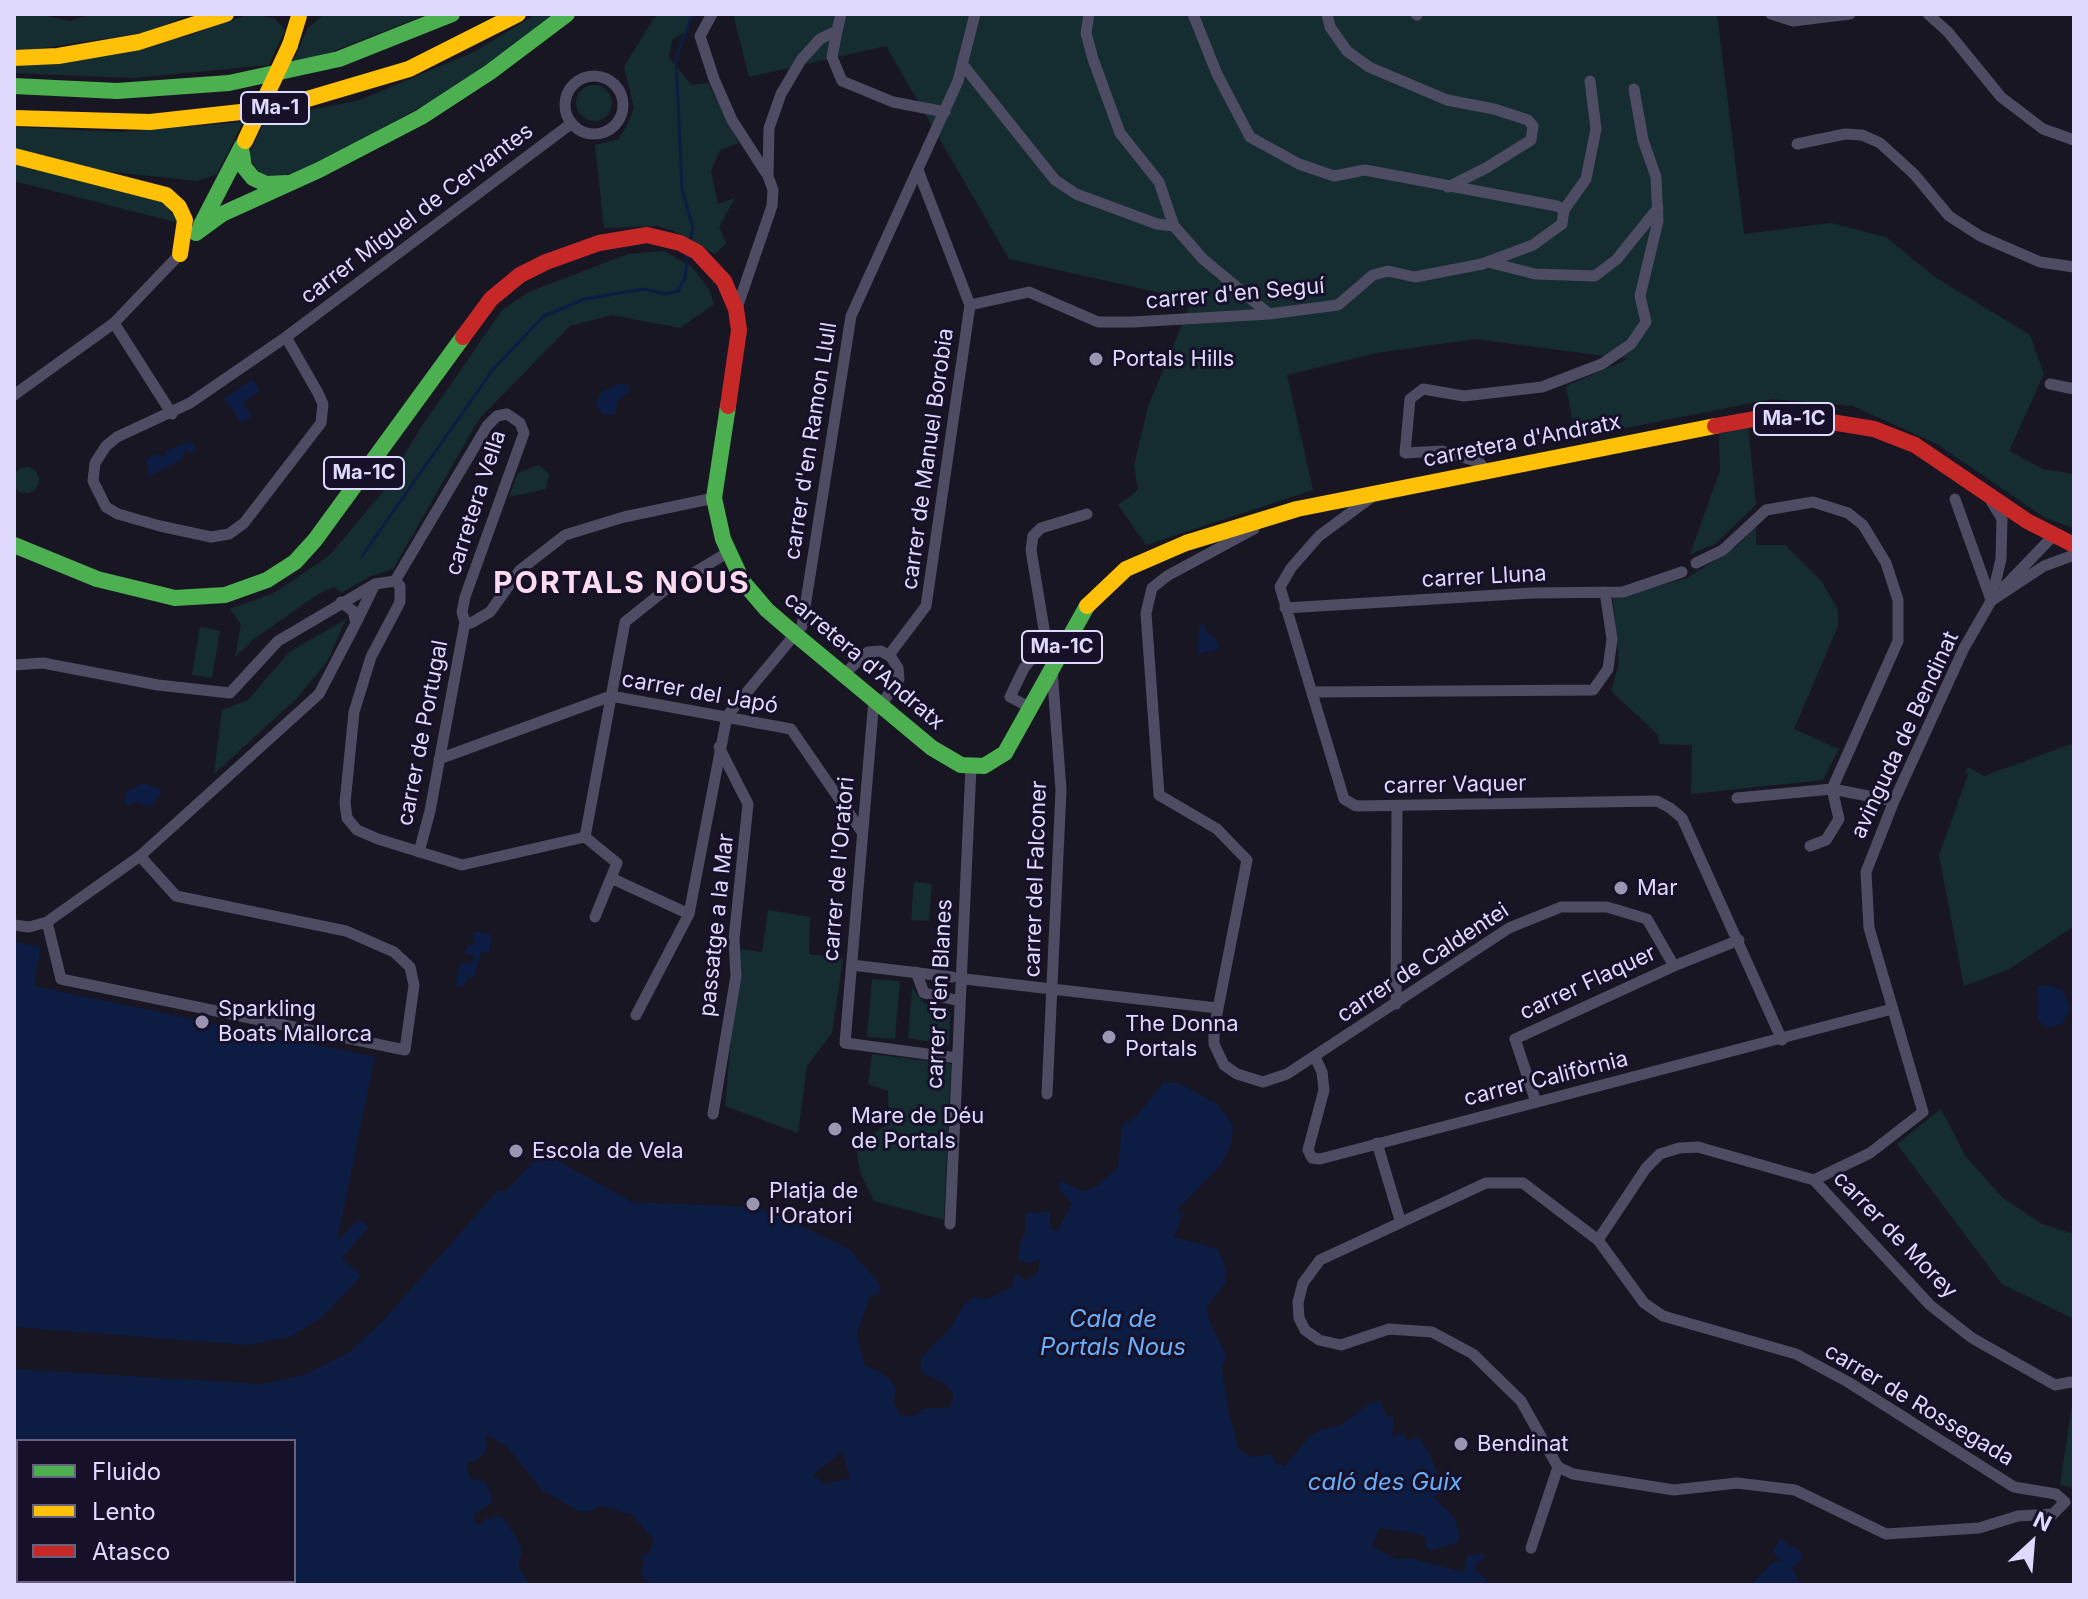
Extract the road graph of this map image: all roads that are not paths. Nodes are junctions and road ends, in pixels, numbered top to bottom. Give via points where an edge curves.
1 (226, 14) edge
2 (452, 14) edge
3 (518, 14) edge
4 (567, 14) edge
5 (712, 14) edge
6 (841, 14) edge
7 (975, 14) edge
8 (1089, 14) edge
9 (1193, 14) edge
10 (1327, 14) edge
11 (1771, 14) edge
12 (1850, 14) edge
13 (1928, 14) edge
14 (303, 15) edge
15 (837, 31) junction
16 (14, 58) edge
17 (963, 65) junction
18 (1590, 81) dead end
19 (14, 86) edge
20 (1634, 89) dead end
21 (945, 112) junction
22 (14, 118) edge
23 (572, 123) junction
24 (2074, 140) edge
25 (243, 144) junction
26 (1797, 144) dead end
27 (14, 156) edge
28 (918, 170) junction
29 (768, 176) junction
30 (294, 182) junction
31 (1448, 187) junction
32 (1658, 208) junction
33 (1564, 210) junction
34 (1174, 226) junction
35 (196, 233) junction
36 (180, 254) junction
37 (1488, 262) junction
38 (2074, 267) edge
39 (970, 305) junction
40 (736, 309) junction
41 (1269, 314) junction
42 (114, 323) junction
43 (286, 337) junction
44 (2050, 384) dead end
45 (2074, 389) edge
46 (14, 395) edge
47 (172, 414) junction
48 (1486, 471) junction
49 (1380, 490) junction
50 (1985, 491) junction
51 (714, 498) junction
52 (1955, 499) dead end
53 (1087, 514) dead end
54 (1281, 514) junction
55 (2053, 536) junction
56 (14, 545) edge
57 (2074, 545) edge
58 (727, 553) junction
59 (2074, 555) edge
60 (1696, 563) dead end
61 (1682, 572) dead end
62 (395, 581) junction
63 (375, 584) junction
64 (1605, 592) junction
65 (1991, 601) junction
66 (341, 602) junction
67 (1285, 608) junction
68 (465, 622) junction
69 (356, 623) junction
70 (796, 635) junction
71 (889, 655) junction
72 (14, 665) edge
73 (1052, 665) junction
74 (844, 674) junction
75 (1312, 692) junction
76 (611, 696) junction
77 (878, 702) junction
78 (1031, 708) junction
79 (727, 716) junction
80 (718, 747) junction
81 (439, 759) junction
82 (971, 767) junction
83 (1832, 789) junction
84 (1737, 798) dead end
85 (1894, 801) junction
86 (1397, 806) junction
87 (862, 832) junction
88 (585, 837) junction
89 (1810, 846) dead end
90 (419, 852) junction
91 (140, 856) junction
92 (611, 878) junction
93 (689, 914) junction
94 (595, 917) dead end
95 (47, 922) junction
96 (14, 925) edge
97 (1739, 940) junction
98 (852, 965) junction
99 (1674, 966) junction
100 (916, 972) junction
101 (952, 977) dead end
102 (965, 979) dead end
103 (1053, 990) junction
104 (960, 1001) junction
105 (1396, 1004) junction
106 (1217, 1008) junction
107 (1892, 1009) junction
108 (636, 1015) dead end
109 (1782, 1040) junction
110 (1315, 1057) junction
111 (957, 1058) junction
112 (1047, 1094) dead end
113 (1536, 1102) junction
114 (713, 1114) dead end
115 (1377, 1143) junction
116 (1814, 1180) junction
117 (1400, 1220) junction
118 (950, 1224) dead end
119 (1598, 1240) junction
120 (2071, 1382) dead end
121 (1558, 1467) junction
122 (1531, 1548) dead end

1 - 16 main road via 125,45
2 - 19 main road, Ma-1 via 339,59 229,83 117,91
3 - 22 main road, Ma-1 via 409,69 277,108 150,122
4 - 30 main road via 441,105
5 - 29 street via 700,36 714,79 732,120
6 - 15 street
7 - 17 street, carrer d'en Ramon Llull
8 - 34 street via 1086,33 1120,133 1159,182
9 - 31 street via 1250,137 1334,176 1365,170
10 - 31 street via 1347,51 1369,67 1447,100 1494,109 1533,126 1531,140
11 - 12 street via 1793,21
13 - 24 street via 2001,97 2043,129
14 - 25 main road, bridge
15 - 21 street via 832,57 842,81 893,102
15 - 29 street via 820,39 801,60 781,94 769,128
17 - 21 street, carrer d'en Ramon Llull
17 - 34 street via 1055,180 1076,194
18 - 33 street via 1596,129 1589,167
20 - 32 street via 1656,177
21 - 28 street, carrer d'en Ramon Llull
23 - 23 street via 598,134 615,126 623,109 620,90 596,75 578,80 565,105
23 - 43 street, carrer Miguel de Cervantes
25 - 30 main road via 242,162 253,178 274,185
25 - 35 main road
26 - 38 street via 1862,135 1880,143 1949,216 1980,236 2040,262
27 - 36 main road via 166,195 185,220
28 - 39 street
28 - 70 street, carrer d'en Ramon Llull via 851,316 802,626
29 - 40 street via 772,206
30 - 35 main road via 222,214
31 - 33 street
32 - 37 street, carrer d'en Seguí via 1617,259 1595,276 1535,274
32 - 48 street via 1658,232 1640,296 1646,322 1631,344 1602,364 1542,387 1464,396 1423,389 1410,399 1405,453 1442,451 1479,462
33 - 37 street via 1562,224 1533,245
34 - 41 street via 1203,259
35 - 36 main road
36 - 42 street
37 - 41 street, carrer d'en Seguí via 1415,277 1388,271 1373,275 1338,305
39 - 41 street, carrer d'en Seguí via 1029,292 1098,322
39 - 71 street, carrer de Manuel Borobia via 926,606
40 - 51 main road, carretera d'Andratx / Ma-1C via 739,330
40 - 56 main road, carretera d'Andratx / Ma-1C via 724,281 704,257 670,240 636,236 546,262 506,285 468,327 315,540 295,562 257,585 213,597 159,595 97,579
42 - 46 street
42 - 47 street
43 - 47 street, carrer Miguel de Cervantes
43 - 47 street, carrer Miguel de Cervantes via 323,404 321,423 244,523 229,534 211,537 118,514 97,493 95,463 106,446
44 - 45 street
48 - 49 main road, carretera d'Andratx / Ma-1C
48 - 50 main road, carretera d'Andratx / Ma-1C via 1754,419 1800,419 1895,436
49 - 54 main road, carretera d'Andratx / Ma-1C
49 - 67 street, carrer Vaquer via 1319,536 1291,568 1280,587
50 - 55 main road, carretera d'Andratx / Ma-1C
50 - 65 street, avinguda de Bendinat via 2002,519 2001,559
51 - 58 main road, carretera d'Andratx / Ma-1C
51 - 68 street via 565,535 520,570 490,612
52 - 65 street
53 - 78 street via 1041,528 1033,536 1045,635 1010,697
54 - 73 main road, carretera d'Andratx / Ma-1C via 1174,547 1126,569 1087,604
54 - 106 street via 1167,576 1152,588 1148,600 1159,795 1217,829 1247,860
55 - 57 main road, carretera d'Andratx / Ma-1C
55 - 65 street, avinguda de Bendinat
58 - 70 main road, carretera d'Andratx / Ma-1C via 750,592
58 - 76 street via 665,590 625,622
59 - 65 street, avinguda de Bendinat via 2044,566
60 - 83 street via 1723,550 1766,510 1790,503 1832,505 1863,525 1875,542 1898,600 1898,639
61 - 64 street, carrer Lluna via 1623,592
62 - 63 street
62 - 68 street, carretera Vella via 487,426 507,414 524,433 465,597
62 - 90 street via 400,602 371,657 354,712 345,803 347,818 357,830
63 - 66 street
63 - 69 street
64 - 67 street, carrer Lluna
64 - 75 street via 1612,639 1608,669 1593,690
65 - 85 street, avinguda de Bendinat
66 - 69 street via 353,611
66 - 72 street via 278,641 230,693 43,663
67 - 75 street, carrer Vaquer
68 - 81 street, carrer de Portugal
69 - 91 street via 319,694
70 - 74 main road, carretera d'Andratx / Ma-1C
70 - 79 street
71 - 74 street via 863,654
71 - 77 street via 899,679
73 - 78 main road, carretera d'Andratx / Ma-1C
73 - 103 street, carrer del Falconer via 1061,790
74 - 77 main road, carretera d'Andratx / Ma-1C
75 - 86 street, carrer Vaquer via 1344,799 1356,806
76 - 79 street, carrer del Japó
76 - 81 street, carrer del Japó
76 - 88 street
77 - 82 main road, carretera d'Andratx / Ma-1C via 942,754
77 - 87 street, carrer de l'Oratori
78 - 82 main road, carretera d'Andratx / Ma-1C via 1005,753 991,764
79 - 80 street
79 - 87 street, carrer del Japó via 791,729
80 - 93 street
80 - 114 street, passatge a la Mar via 748,804 734,939 736,976
81 - 90 street, carrer de Portugal
82 - 104 street, carrer d'en Blanes
83 - 84 street
83 - 85 street
83 - 89 street via 1839,819 1826,840
85 - 107 street, avinguda de Bendinat via 1866,872 1869,928
86 - 97 street, carrer Vaquer via 1657,801 1682,818
86 - 105 street
87 - 98 street, carrer de l'Oratori
88 - 90 street via 462,865
88 - 92 street via 617,863
91 - 95 street
91 - 95 street via 176,896 346,931 394,952 410,967 414,985 405,1050 61,979
92 - 93 street
92 - 94 street
93 - 108 street
95 - 96 street
97 - 99 street, carrer Flaquer
97 - 109 street, carrer Vaquer
98 - 100 street
98 - 111 street, carrer de l'Oratori via 845,1043
99 - 105 street, carrer de Caldentei via 1647,919 1607,907 1561,907 1509,928
99 - 113 street, carrer Flaquer via 1515,1039
100 - 101 street
100 - 104 street via 924,993
102 - 103 street
103 - 106 street
103 - 112 street, carrer del Falconer
104 - 111 street, carrer d'en Blanes
105 - 110 street, carrer de Caldentei
106 - 110 street, carrer de Caldentei via 1214,1044 1224,1065 1237,1074 1269,1081
107 - 109 street, carrer Califòrnia
107 - 116 street, avinguda de Bendinat via 1923,1112 1870,1153
109 - 113 street, carrer Califòrnia
110 - 115 street, carrer Califòrnia via 1324,1090 1308,1150 1312,1158
111 - 118 street, carrer d'en Blanes
113 - 115 street, carrer Califòrnia
115 - 117 street
116 - 119 street via 1698,1147 1679,1148 1660,1154 1646,1168
116 - 120 street, carrer de Morey via 1941,1314 2055,1385
117 - 119 street via 1486,1183 1523,1183
117 - 121 street via 1320,1260 1303,1283 1298,1302 1305,1330 1341,1345 1389,1329 1432,1332 1473,1354 1521,1401
119 - 121 street, carrer de Rossegada via 1644,1303 1663,1316 1796,1354 2014,1487 2056,1494 2065,1502 2053,1514 2018,1516 1979,1528 1886,1534 1795,1490 1737,1483 1674,1490
121 - 122 street

